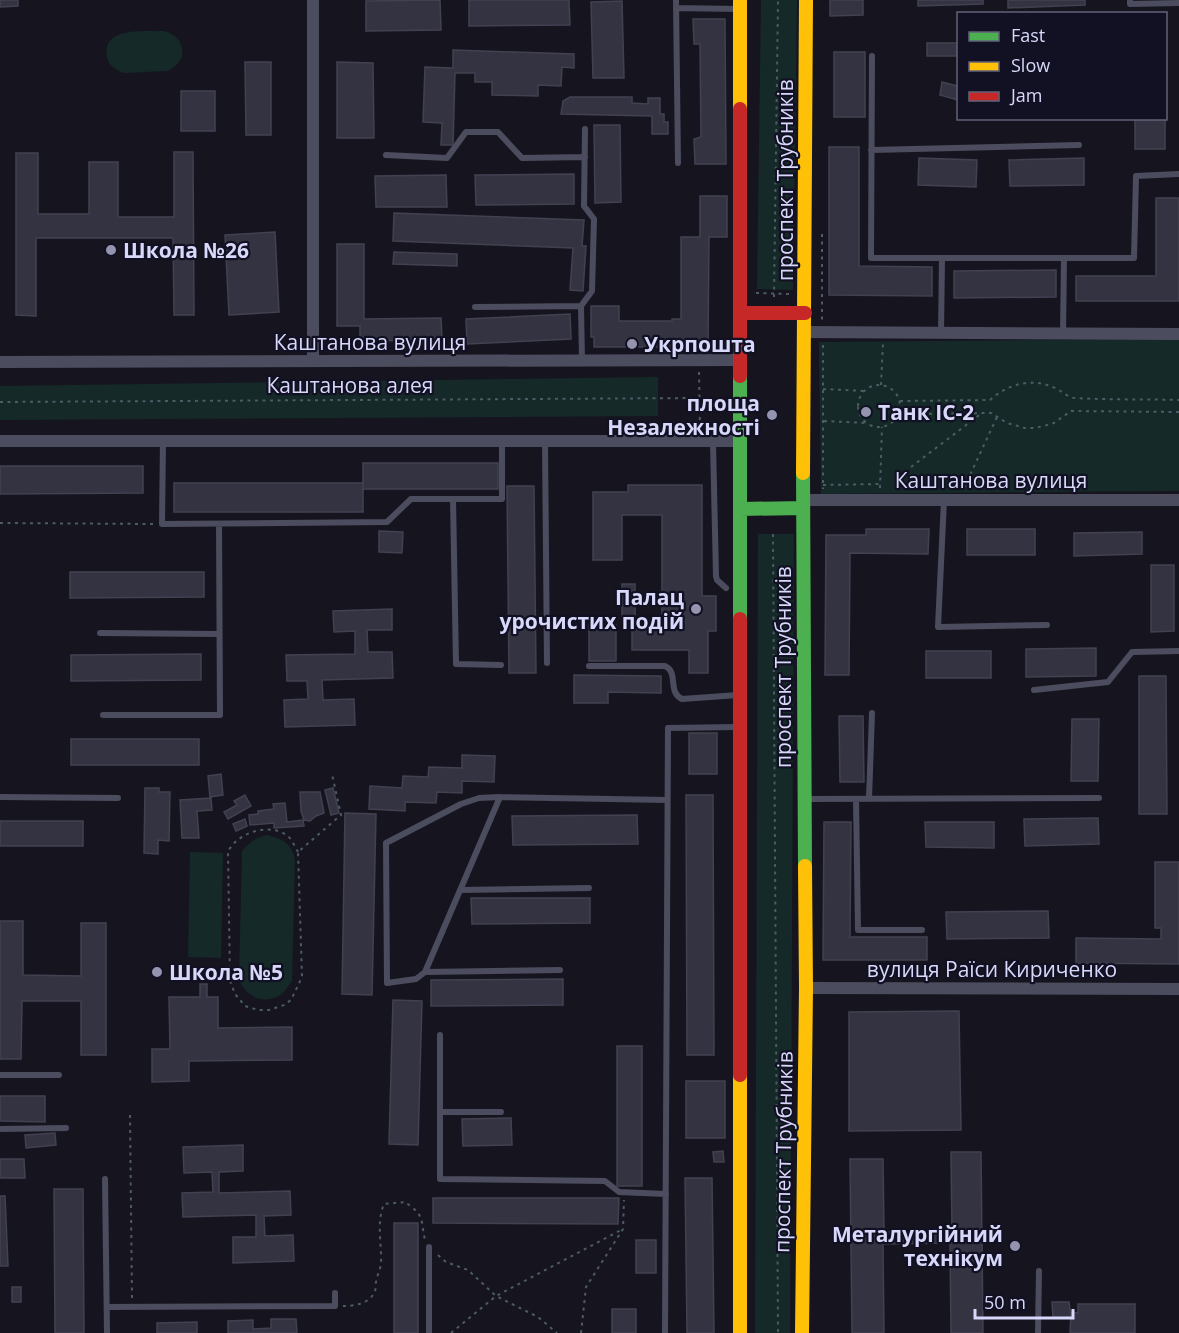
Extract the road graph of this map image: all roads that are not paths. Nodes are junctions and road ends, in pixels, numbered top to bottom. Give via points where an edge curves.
1 (313, 0) edge
2 (676, 0) edge
3 (806, 0) edge
4 (1130, 0) edge
5 (1179, 3) edge
6 (740, 5) edge
7 (676, 8) junction
8 (872, 56) dead end
9 (585, 129) dead end
10 (1079, 145) dead end
11 (871, 150) junction
12 (386, 155) dead end
13 (585, 157) junction
14 (678, 163) dead end
15 (1179, 174) edge
16 (942, 258) junction
17 (1064, 258) junction
18 (475, 306) dead end
19 (581, 306) junction
20 (805, 313) junction
21 (740, 314) junction
22 (805, 332) junction
23 (941, 333) junction
24 (1063, 333) junction
25 (1179, 334) edge
26 (582, 360) junction
27 (740, 360) junction
28 (313, 361) junction
29 (0, 362) edge
30 (0, 441) edge
31 (164, 441) junction
32 (502, 441) junction
33 (545, 441) junction
34 (713, 441) junction
35 (740, 441) junction
36 (944, 499) junction
37 (453, 500) junction
38 (1179, 500) edge
39 (803, 504) junction
40 (740, 509) junction
41 (219, 524) junction
42 (726, 588) dead end
43 (1047, 626) dead end
44 (100, 633) dead end
45 (219, 634) junction
46 (1179, 651) edge
47 (547, 663) dead end
48 (501, 665) dead end
49 (589, 666) dead end
50 (1034, 690) dead end
51 (741, 695) junction
52 (872, 713) dead end
53 (104, 715) dead end
54 (740, 727) junction
55 (0, 797) edge
56 (500, 797) junction
57 (118, 798) dead end
58 (1099, 798) dead end
59 (805, 799) junction
60 (856, 799) junction
61 (869, 799) junction
62 (667, 800) junction
63 (589, 888) dead end
64 (460, 890) junction
65 (922, 930) dead end
66 (560, 970) dead end
67 (425, 972) junction
68 (806, 988) junction
69 (1179, 989) edge
70 (440, 1035) dead end
71 (0, 1075) edge
72 (59, 1075) dead end
73 (440, 1112) junction
74 (501, 1112) dead end
75 (66, 1128) dead end
76 (0, 1129) edge
77 (105, 1179) dead end
78 (666, 1194) junction
79 (429, 1247) dead end
80 (1039, 1271) dead end
81 (335, 1293) dead end
82 (106, 1306) junction
83 (107, 1333) edge
84 (429, 1333) edge
85 (665, 1333) edge
86 (740, 1333) edge
87 (802, 1333) edge
88 (1038, 1333) edge

1 - 28 street
2 - 7 lane
3 - 20 main road, проспект Трубників
4 - 5 lane via 1130,4
6 - 7 lane
6 - 21 main road, проспект Трубників
7 - 14 lane
8 - 11 lane
9 - 13 lane
10 - 11 lane
11 - 16 lane via 871,258
12 - 13 lane via 447,158 466,132 498,132 522,158
13 - 19 lane via 584,206 594,219 592,291
15 - 17 lane via 1136,176 1134,258
16 - 17 lane
16 - 23 lane
17 - 24 lane
18 - 19 lane
19 - 26 lane
20 - 21 main road
20 - 22 main road, проспект Трубників
21 - 27 main road, проспект Трубників
22 - 23 street
22 - 39 main road, проспект Трубників
23 - 24 street
24 - 25 street
26 - 27 street, Каштанова вулиця
26 - 28 street, Каштанова вулиця
27 - 35 main road, проспект Трубників
28 - 29 street, Каштанова вулиця
30 - 31 street
31 - 32 street
31 - 41 lane via 162,524
32 - 33 street
32 - 37 lane via 502,499
33 - 34 street
33 - 47 lane
34 - 35 street
34 - 42 lane via 716,576
35 - 40 main road, проспект Трубників
36 - 38 street, Каштанова вулиця
36 - 39 street, Каштанова вулиця via 823,500
36 - 43 lane via 938,627
37 - 41 lane via 411,499 387,522
37 - 48 lane via 456,664
39 - 40 main road
39 - 59 main road, проспект Трубників
40 - 51 main road, проспект Трубників
41 - 45 lane
44 - 45 lane
45 - 53 lane via 220,716
46 - 50 lane via 1132,652 1108,682
49 - 51 lane via 665,666 670,668 674,691 682,699
51 - 54 main road, проспект Трубників
52 - 61 lane
54 - 62 lane via 668,728
54 - 86 main road, проспект Трубників
55 - 57 lane
56 - 62 lane
56 - 64 lane
56 - 67 lane via 460,804 386,843 387,982 416,979
58 - 61 lane
59 - 60 lane
59 - 68 main road, проспект Трубників
60 - 61 lane
60 - 65 lane via 858,930
62 - 78 lane
63 - 64 lane
64 - 67 lane
66 - 67 lane
68 - 69 street, вулиця Раїси Кириченко
68 - 87 main road, проспект Трубників
70 - 73 lane
71 - 72 lane
73 - 74 lane
73 - 78 lane via 440,1179 605,1181 619,1192
75 - 76 lane
77 - 82 lane
78 - 85 lane
79 - 84 lane
80 - 88 lane
81 - 82 lane via 335,1306
82 - 83 lane

